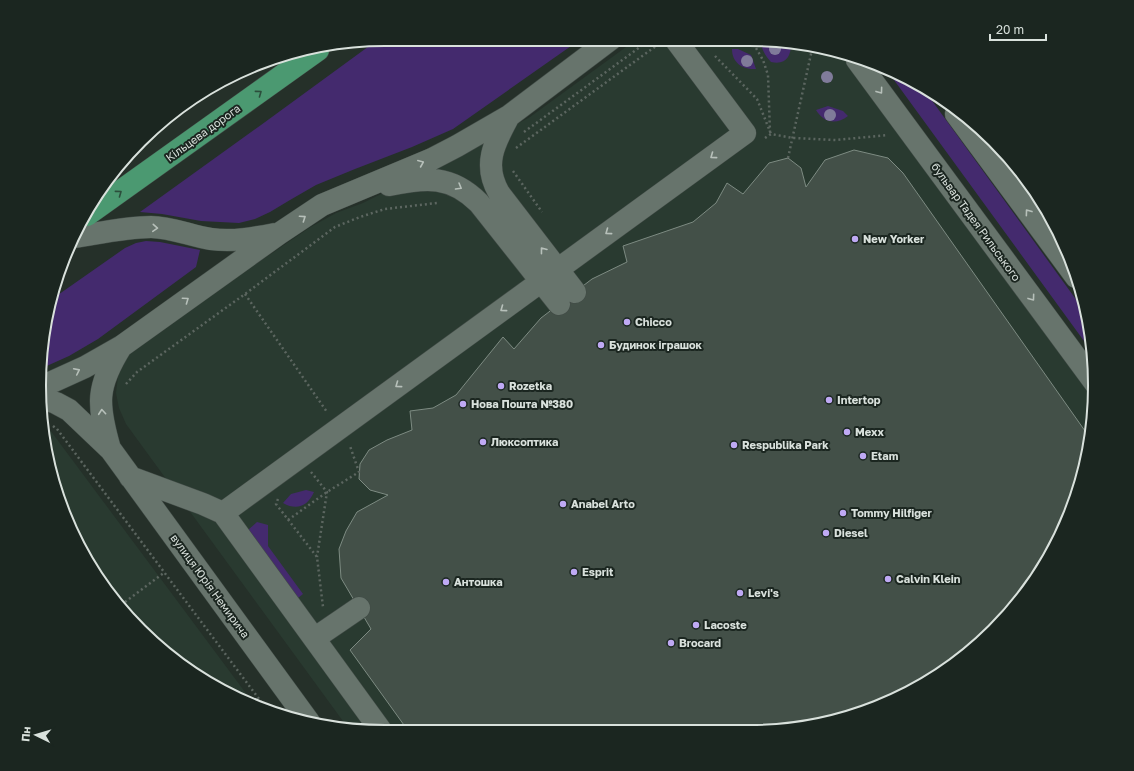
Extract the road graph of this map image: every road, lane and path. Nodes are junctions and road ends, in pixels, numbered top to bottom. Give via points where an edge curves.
1 (603, 46) edge
2 (642, 46) edge
3 (659, 46) edge
4 (670, 46) edge
5 (756, 46) edge
6 (711, 52) dead end
7 (811, 52) edge
8 (311, 55) edge
9 (861, 65) edge
10 (509, 116) junction
11 (961, 121) edge
12 (524, 133) dead end
13 (512, 152) dead end
14 (788, 158) dead end
15 (512, 165) dead end
16 (353, 192) junction
17 (442, 202) dead end
18 (95, 209) edge
19 (542, 213) dead end
20 (280, 233) junction
21 (81, 236) edge
22 (1064, 260) edge
23 (549, 275) junction
24 (245, 294) junction
25 (567, 298) dead end
26 (122, 346) junction
27 (1087, 373) edge
28 (46, 385) edge
29 (122, 389) dead end
30 (47, 400) edge
31 (338, 428) junction
32 (57, 429) dead end
33 (111, 450) junction
34 (309, 469) dead end
35 (130, 477) junction
36 (327, 492) junction
37 (276, 504) dead end
38 (223, 513) junction
39 (288, 520) junction
40 (317, 557) junction
41 (165, 572) junction
42 (125, 602) edge
43 (359, 608) dead end
44 (321, 634) junction
45 (260, 701) edge
46 (303, 714) edge
47 (377, 725) edge

1 - 10 street
2 - 12 path
3 - 13 path
4 -> 23 street via 745,133
5 - 6 path via 768,75 770,134 757,99
7 - 14 path
18 -> 8 highway, Кільцева дорога
9 -> 27 street, бульвар Тадея Рильського
16 -> 10 street via 457,146
23 -> 10 street via 493,182 490,168 492,156 500,132
22 -> 11 street
15 - 19 path via 513,171
20 -> 16 street via 322,205
16 -> 23 street via 420,180 452,183 471,195
17 - 24 path via 385,209 335,227
21 -> 20 street via 152,227 222,240
26 -> 20 street
23 - 25 street
23 -> 31 street
24 - 29 path via 137,372
24 - 31 path
28 -> 26 street
33 -> 26 street via 103,424 101,391 106,373
30 - 33 street via 69,410
31 - 36 path via 348,440 359,472
31 - 38 street
32 - 41 path
33 - 35 street, вулиця Юрія Немирича
34 - 36 path
35 - 38 street
35 - 46 street, вулиця Юрія Немирича
36 - 39 path
36 - 40 path
37 - 39 path
38 - 44 street
39 - 40 path
40 - 44 path
41 - 42 path
41 - 45 path
43 - 44 street
44 - 47 street

